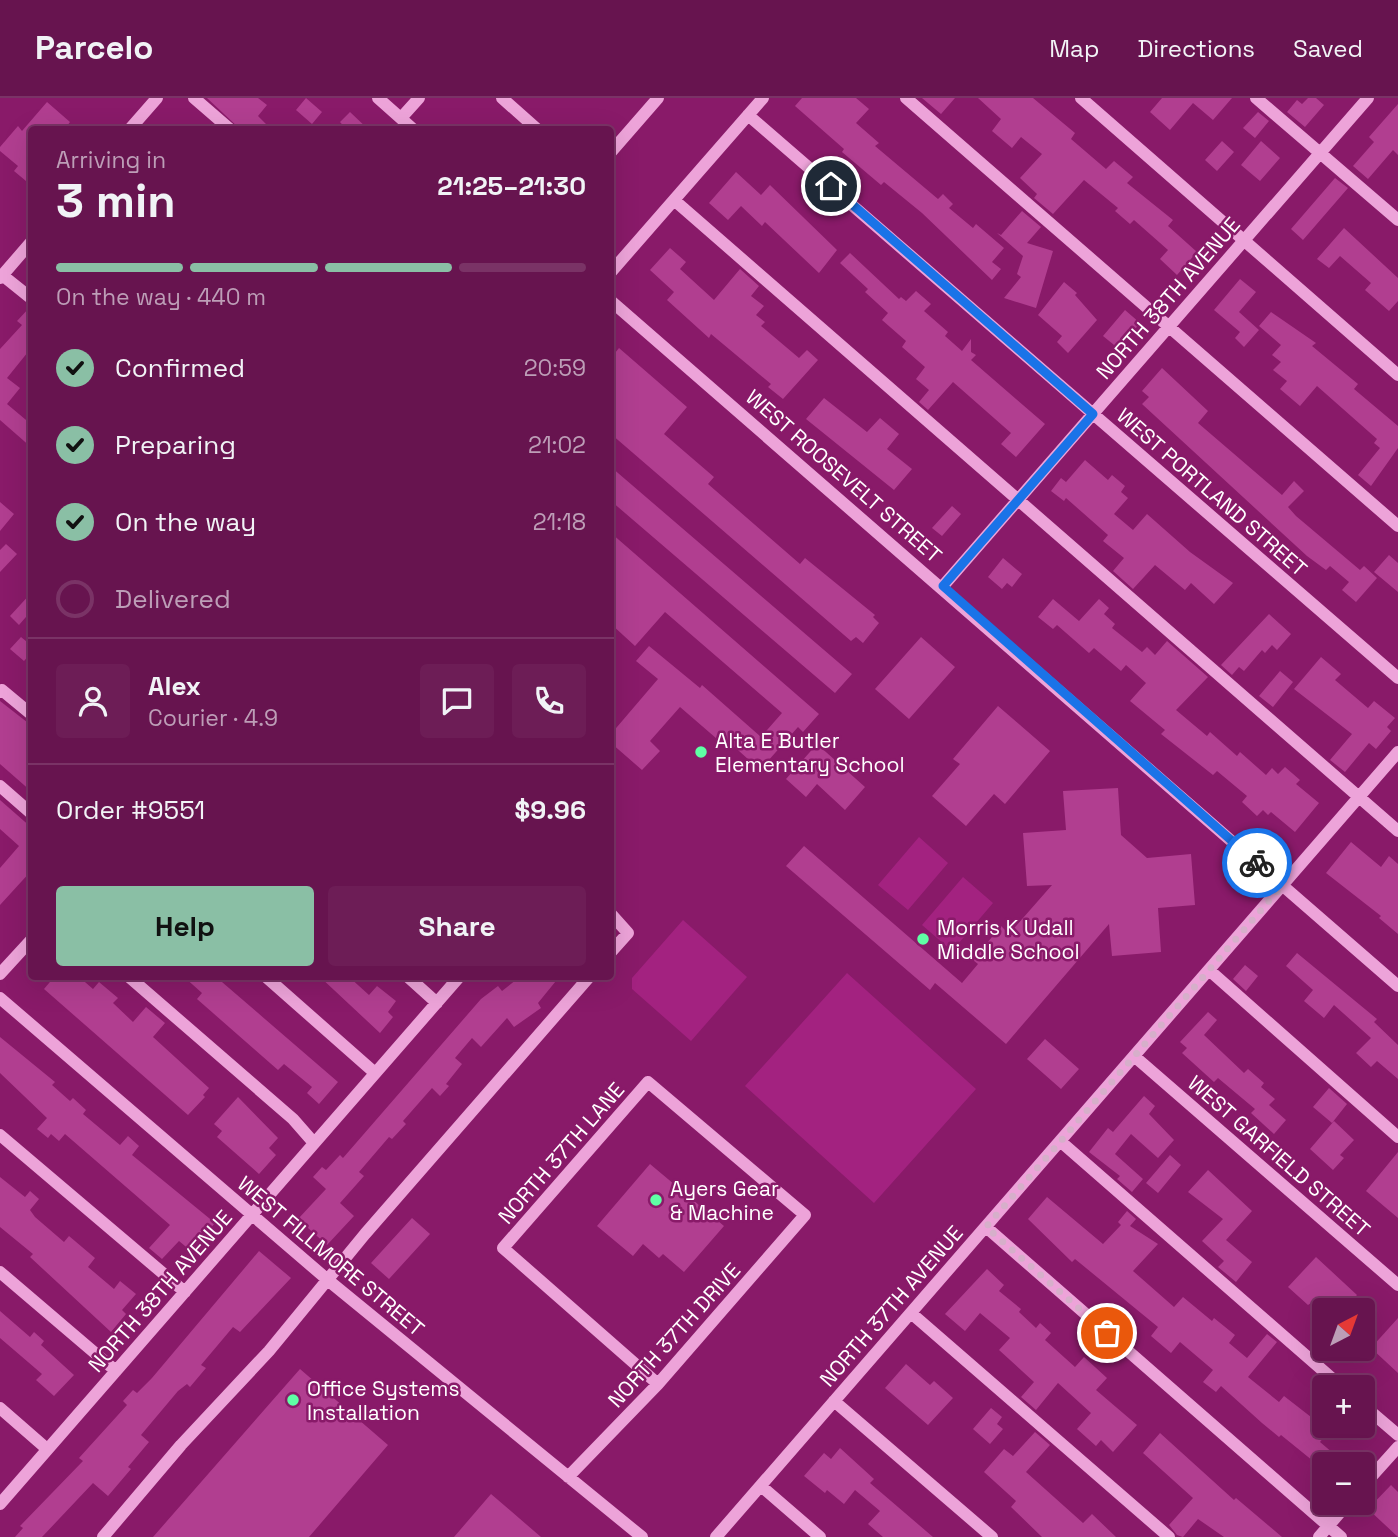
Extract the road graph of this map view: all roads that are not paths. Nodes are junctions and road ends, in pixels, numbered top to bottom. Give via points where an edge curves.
1 (157, 98) edge
2 (194, 98) edge
3 (378, 98) edge
4 (419, 98) edge
5 (502, 98) edge
6 (657, 98) edge
7 (763, 98) edge
8 (906, 98) edge
9 (1081, 98) edge
10 (1256, 98) edge
11 (1368, 98) edge
12 (748, 115) junction
13 (401, 118) junction
14 (132, 126) edge
15 (226, 126) edge
16 (410, 126) edge
17 (534, 126) edge
18 (614, 148) edge
19 (1319, 154) junction
20 (674, 200) junction
21 (1398, 220) edge
22 (1243, 242) junction
23 (28, 246) edge
24 (614, 269) edge
25 (1, 276) edge
26 (28, 296) edge
27 (614, 304) edge
28 (1167, 328) junction
29 (1398, 375) edge
30 (1093, 414) junction
31 (1018, 500) junction
32 (1398, 526) edge
33 (943, 586) junction
34 (1398, 678) edge
35 (0, 692) edge
36 (28, 712) edge
37 (1398, 752) edge
38 (0, 786) edge
39 (1359, 797) junction
40 (28, 810) edge
41 (1398, 831) edge
42 (1282, 886) junction
43 (614, 917) edge
44 (28, 943) edge
45 (614, 949) edge
46 (1209, 970) junction
47 (0, 974) edge
48 (133, 980) edge
49 (270, 980) edge
50 (411, 980) edge
51 (457, 980) edge
52 (587, 980) edge
53 (1398, 986) edge
54 (0, 998) edge
55 (437, 1003) junction
56 (1134, 1056) junction
57 (376, 1073) junction
58 (648, 1082) joint
59 (0, 1135) edge
60 (1398, 1137) edge
61 (1060, 1141) junction
62 (314, 1143) junction
63 (253, 1214) junction
64 (986, 1227) junction
65 (0, 1272) edge
66 (329, 1281) junction
67 (1398, 1285) edge
68 (185, 1292) junction
69 (911, 1313) junction
70 (116, 1371) junction
71 (1328, 1375) edge
72 (658, 1384) junction
73 (834, 1401) junction
74 (0, 1408) edge
75 (1375, 1415) edge
76 (1398, 1435) edge
77 (1398, 1447) edge
78 (47, 1449) junction
79 (1375, 1473) edge
80 (568, 1477) junction
81 (761, 1486) junction
82 (0, 1504) edge
83 (1338, 1515) edge
84 (1328, 1526) junction
85 (103, 1537) edge
86 (642, 1537) edge
87 (716, 1537) edge
88 (820, 1537) edge
89 (992, 1537) edge
90 (1169, 1537) edge
91 (1319, 1537) edge
92 (1341, 1537) edge

1 - 14 street
2 - 15 street
3 - 13 street
4 - 13 street
5 - 17 street
6 - 18 street
7 - 12 street
8 - 28 street
9 - 22 street
10 - 19 street
11 - 19 street, NORTH 38TH AVENUE
12 - 20 street
12 - 30 street, WEST PORTLAND STREET
13 - 16 street
19 - 21 street
19 - 22 street, NORTH 38TH AVENUE
20 - 24 street
20 - 31 street
22 - 28 street, NORTH 38TH AVENUE
22 - 29 street
23 - 25 street
25 - 26 street
27 - 33 street, WEST ROOSEVELT STREET
28 - 30 street, NORTH 38TH AVENUE
28 - 32 street
30 - 31 street, NORTH 38TH AVENUE
30 - 34 street, WEST PORTLAND STREET
31 - 33 street, NORTH 38TH AVENUE
31 - 39 street
33 - 42 street, WEST ROOSEVELT STREET
35 - 36 street
37 - 39 street, NORTH 37TH AVENUE
38 - 40 street
39 - 41 street
39 - 42 street, NORTH 37TH AVENUE
42 - 46 street, NORTH 37TH AVENUE
42 - 53 street, WEST ROOSEVELT STREET
43 - 45 street via 628,933
44 - 47 street
46 - 56 street, NORTH 37TH AVENUE
46 - 60 street
48 - 62 street via 293,1119
49 - 57 street
50 - 55 street
51 - 55 street, NORTH 38TH AVENUE
52 - 66 street
54 - 63 street, WEST FILLMORE STREET
55 - 57 street, NORTH 38TH AVENUE
56 - 61 street, NORTH 37TH AVENUE
56 - 67 street, WEST GARFIELD STREET
57 - 62 street, NORTH 38TH AVENUE
58 - 72 street, NORTH 37TH LANE via 503,1248
58 - 72 street, NORTH 37TH DRIVE via 805,1215
59 - 68 street
61 - 64 street, NORTH 37TH AVENUE
61 - 71 street
62 - 63 street, NORTH 38TH AVENUE
63 - 66 street, WEST FILLMORE STREET
63 - 68 street, NORTH 38TH AVENUE
64 - 69 street, NORTH 37TH AVENUE
64 - 84 street
65 - 70 street
66 - 80 street, WEST FILLMORE STREET
66 - 85 street
68 - 70 street, NORTH 38TH AVENUE
69 - 73 street, NORTH 37TH AVENUE
69 - 90 street
70 - 78 street, NORTH 38TH AVENUE
72 - 80 street, NORTH 37TH DRIVE
73 - 81 street, NORTH 37TH AVENUE
73 - 89 street
74 - 78 street
75 - 76 street
77 - 79 street
78 - 82 street, NORTH 38TH AVENUE
80 - 86 street, WEST FILLMORE STREET
81 - 87 street, NORTH 37TH AVENUE
81 - 88 street
83 - 84 street
84 - 91 street
84 - 92 street

